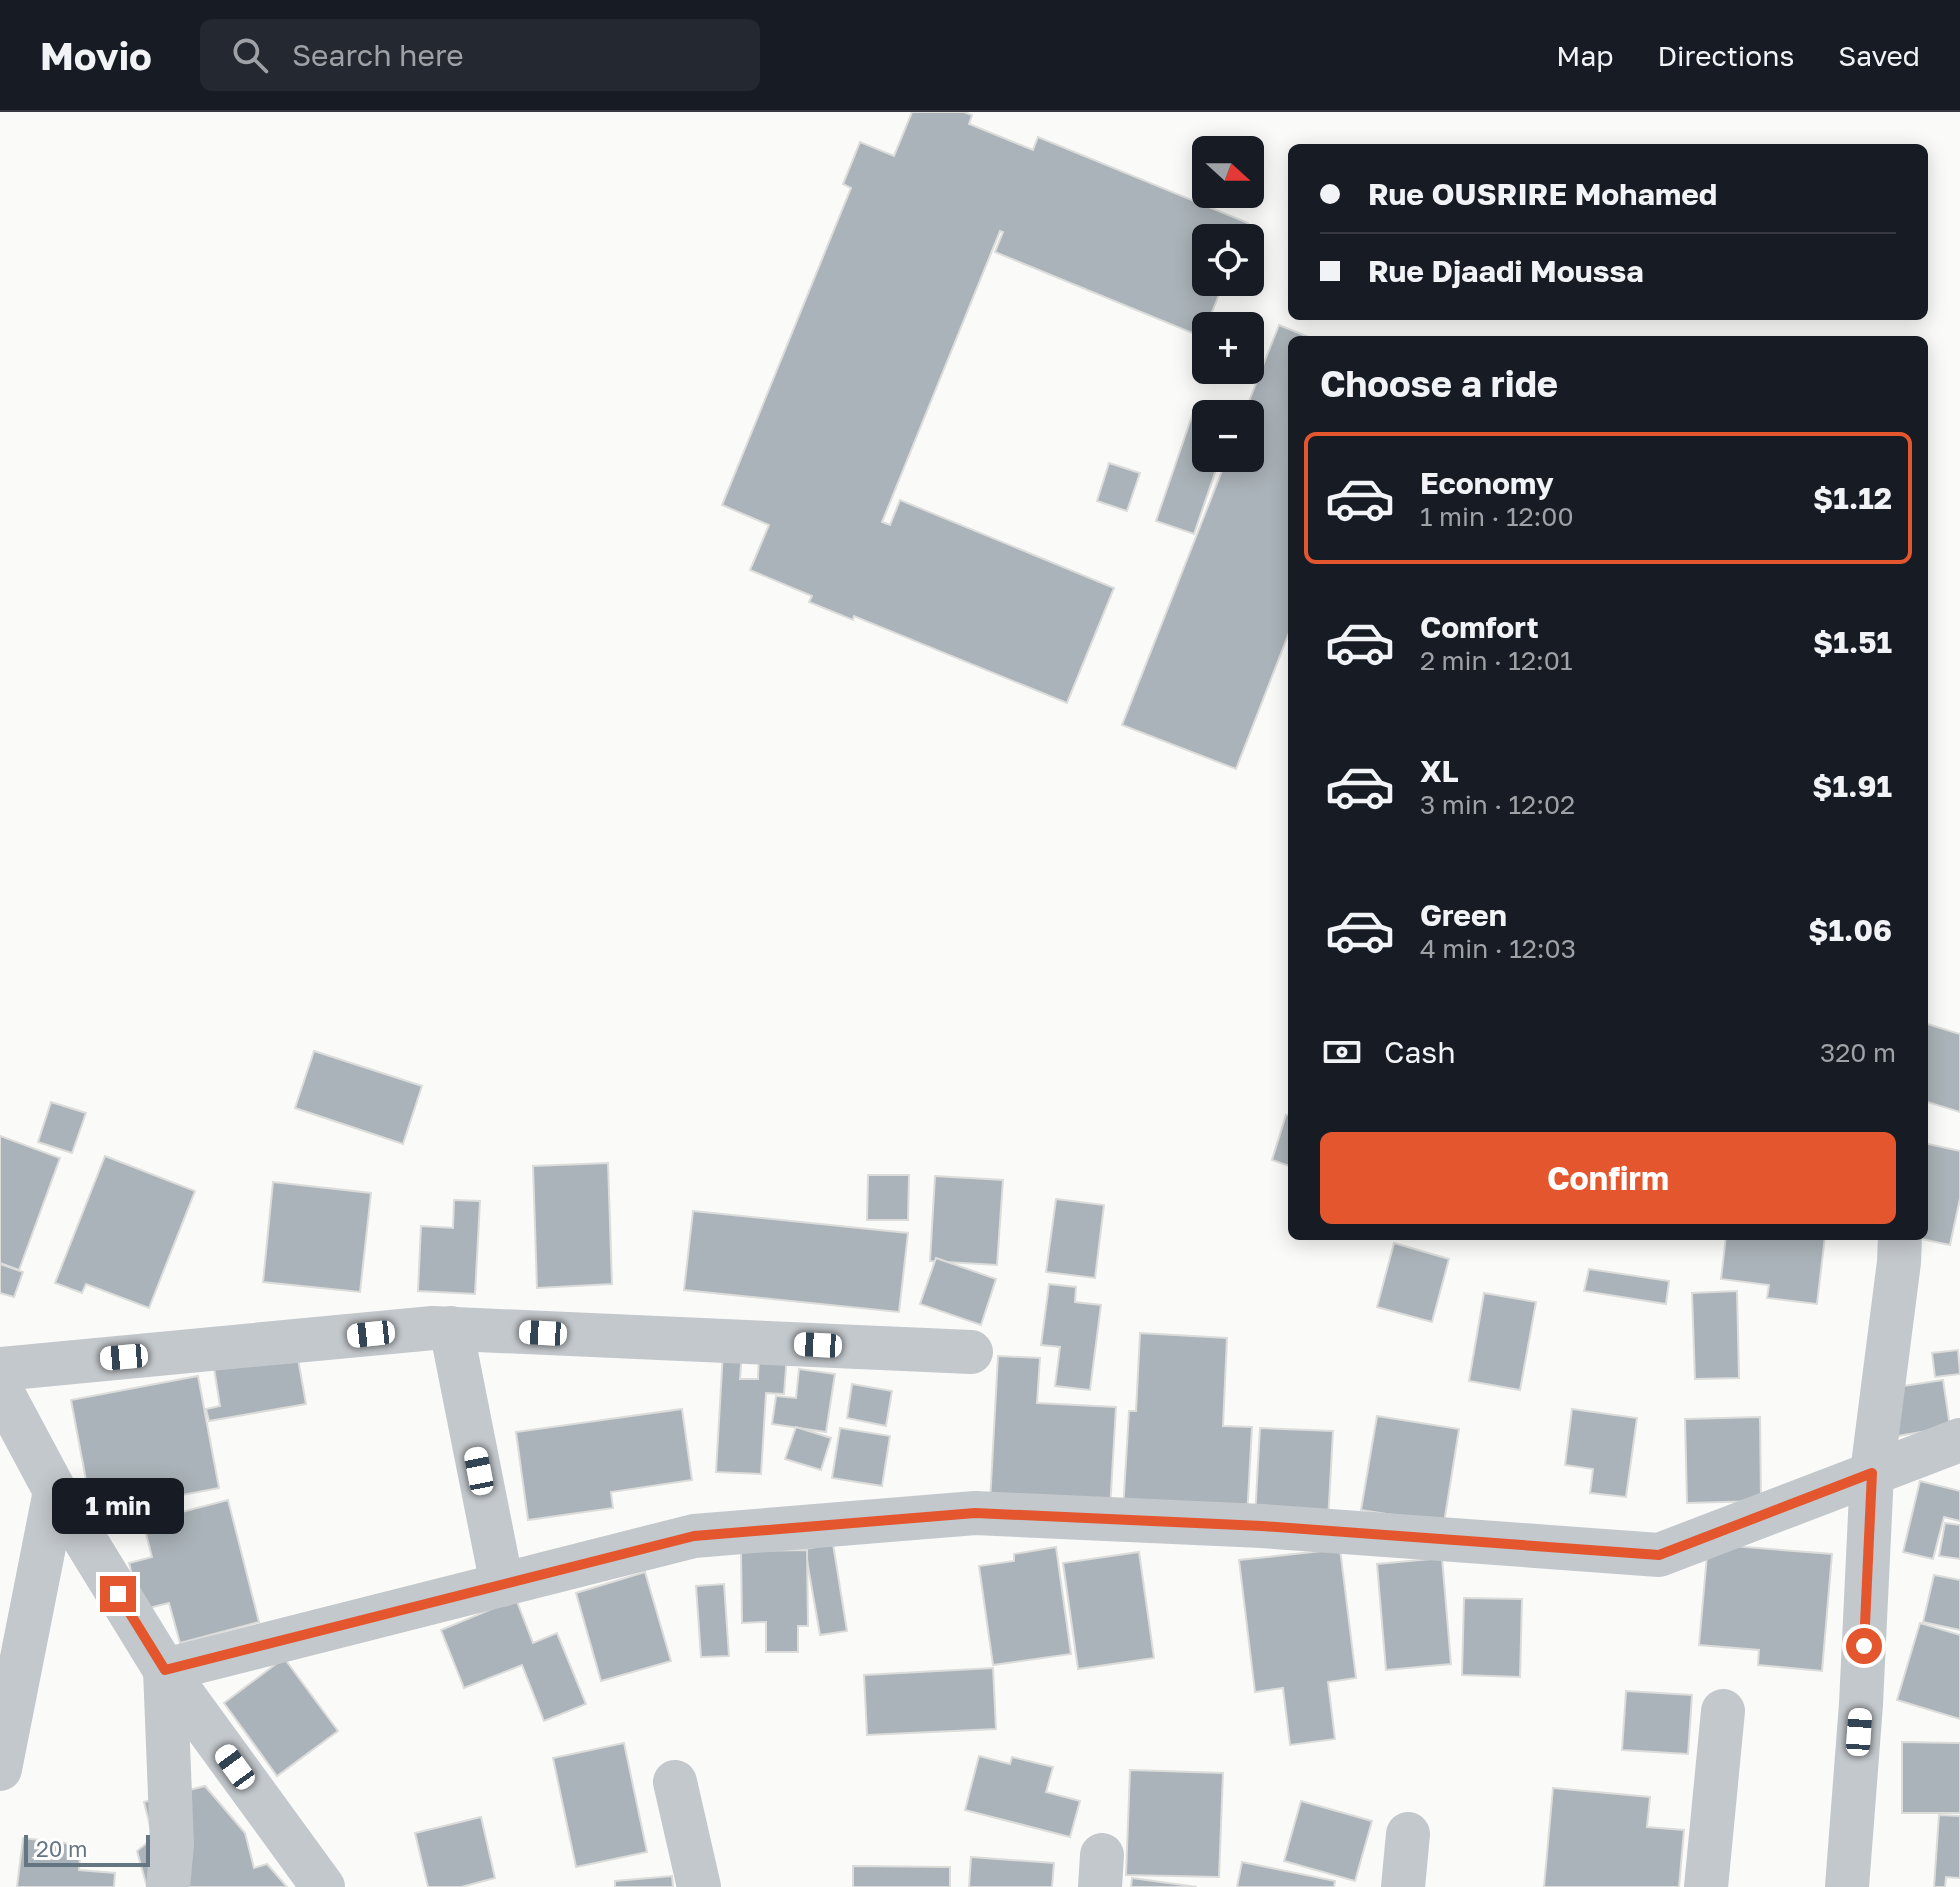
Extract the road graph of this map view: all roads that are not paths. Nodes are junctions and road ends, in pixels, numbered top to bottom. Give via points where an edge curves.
1 (1900, 1240) edge
2 (451, 1328) junction
3 (971, 1352) dead end
4 (0, 1369) edge
5 (0, 1388) edge
6 (1960, 1440) edge
7 (1872, 1473) junction
8 (55, 1491) junction
9 (502, 1585) junction
10 (165, 1670) junction
11 (1723, 1711) dead end
12 (0, 1769) edge
13 (675, 1782) dead end
14 (1408, 1834) dead end
15 (168, 1887) edge
16 (323, 1887) edge
17 (699, 1887) edge
18 (1403, 1887) edge
19 (1706, 1887) edge
20 (1847, 1887) edge

1 - 7 street
2 - 3 street
2 - 4 street
2 - 9 street
5 - 8 street
6 - 7 street
7 - 9 street via 1659,1555 1262,1526 975,1513 694,1536
7 - 20 street
8 - 10 street
8 - 12 street
9 - 10 street
10 - 15 street via 172,1845
10 - 16 street
11 - 19 street
13 - 17 street
14 - 18 street

